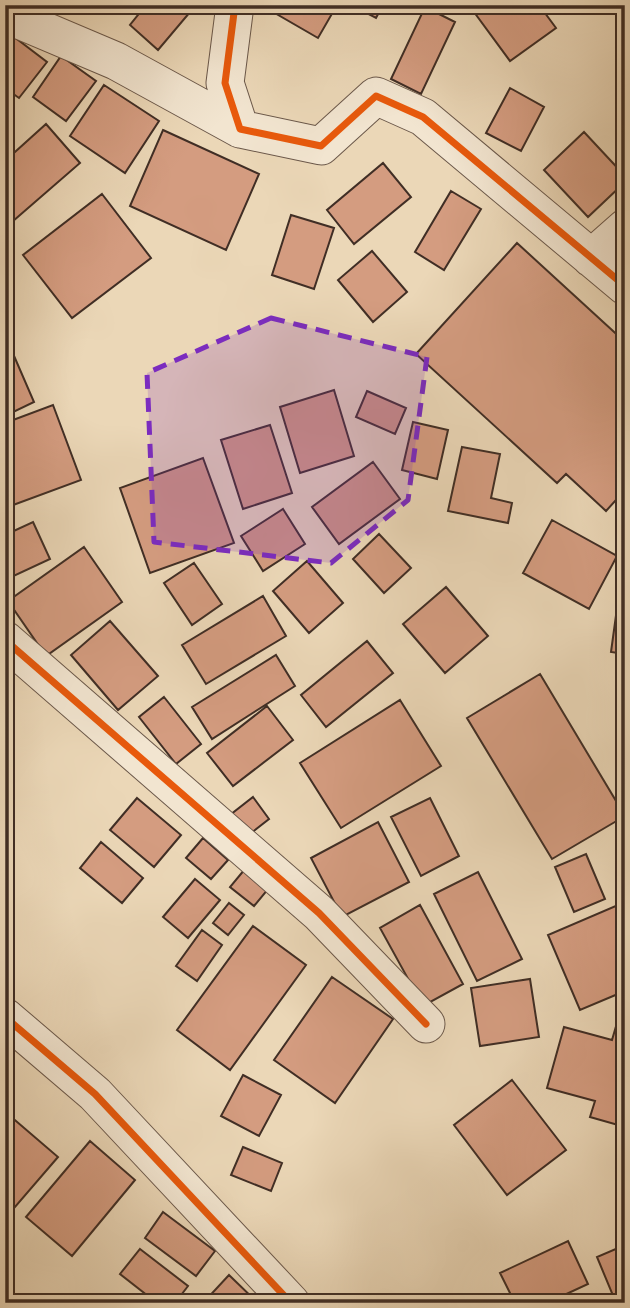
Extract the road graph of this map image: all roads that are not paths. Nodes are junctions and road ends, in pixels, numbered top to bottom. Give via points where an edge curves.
1 (235, 5) edge
2 (5, 14) edge
3 (240, 129) junction
4 (625, 228) edge
5 (591, 258) junction
6 (625, 286) edge
7 (5, 639) edge
8 (5, 1017) edge
9 (426, 1024) dead end
10 (291, 1303) edge

1 - 3 street via 225,83
2 - 3 street via 116,61
3 - 5 street via 321,146 376,96 423,117
4 - 5 street
5 - 6 street
7 - 9 street via 319,913
8 - 10 street via 95,1094

